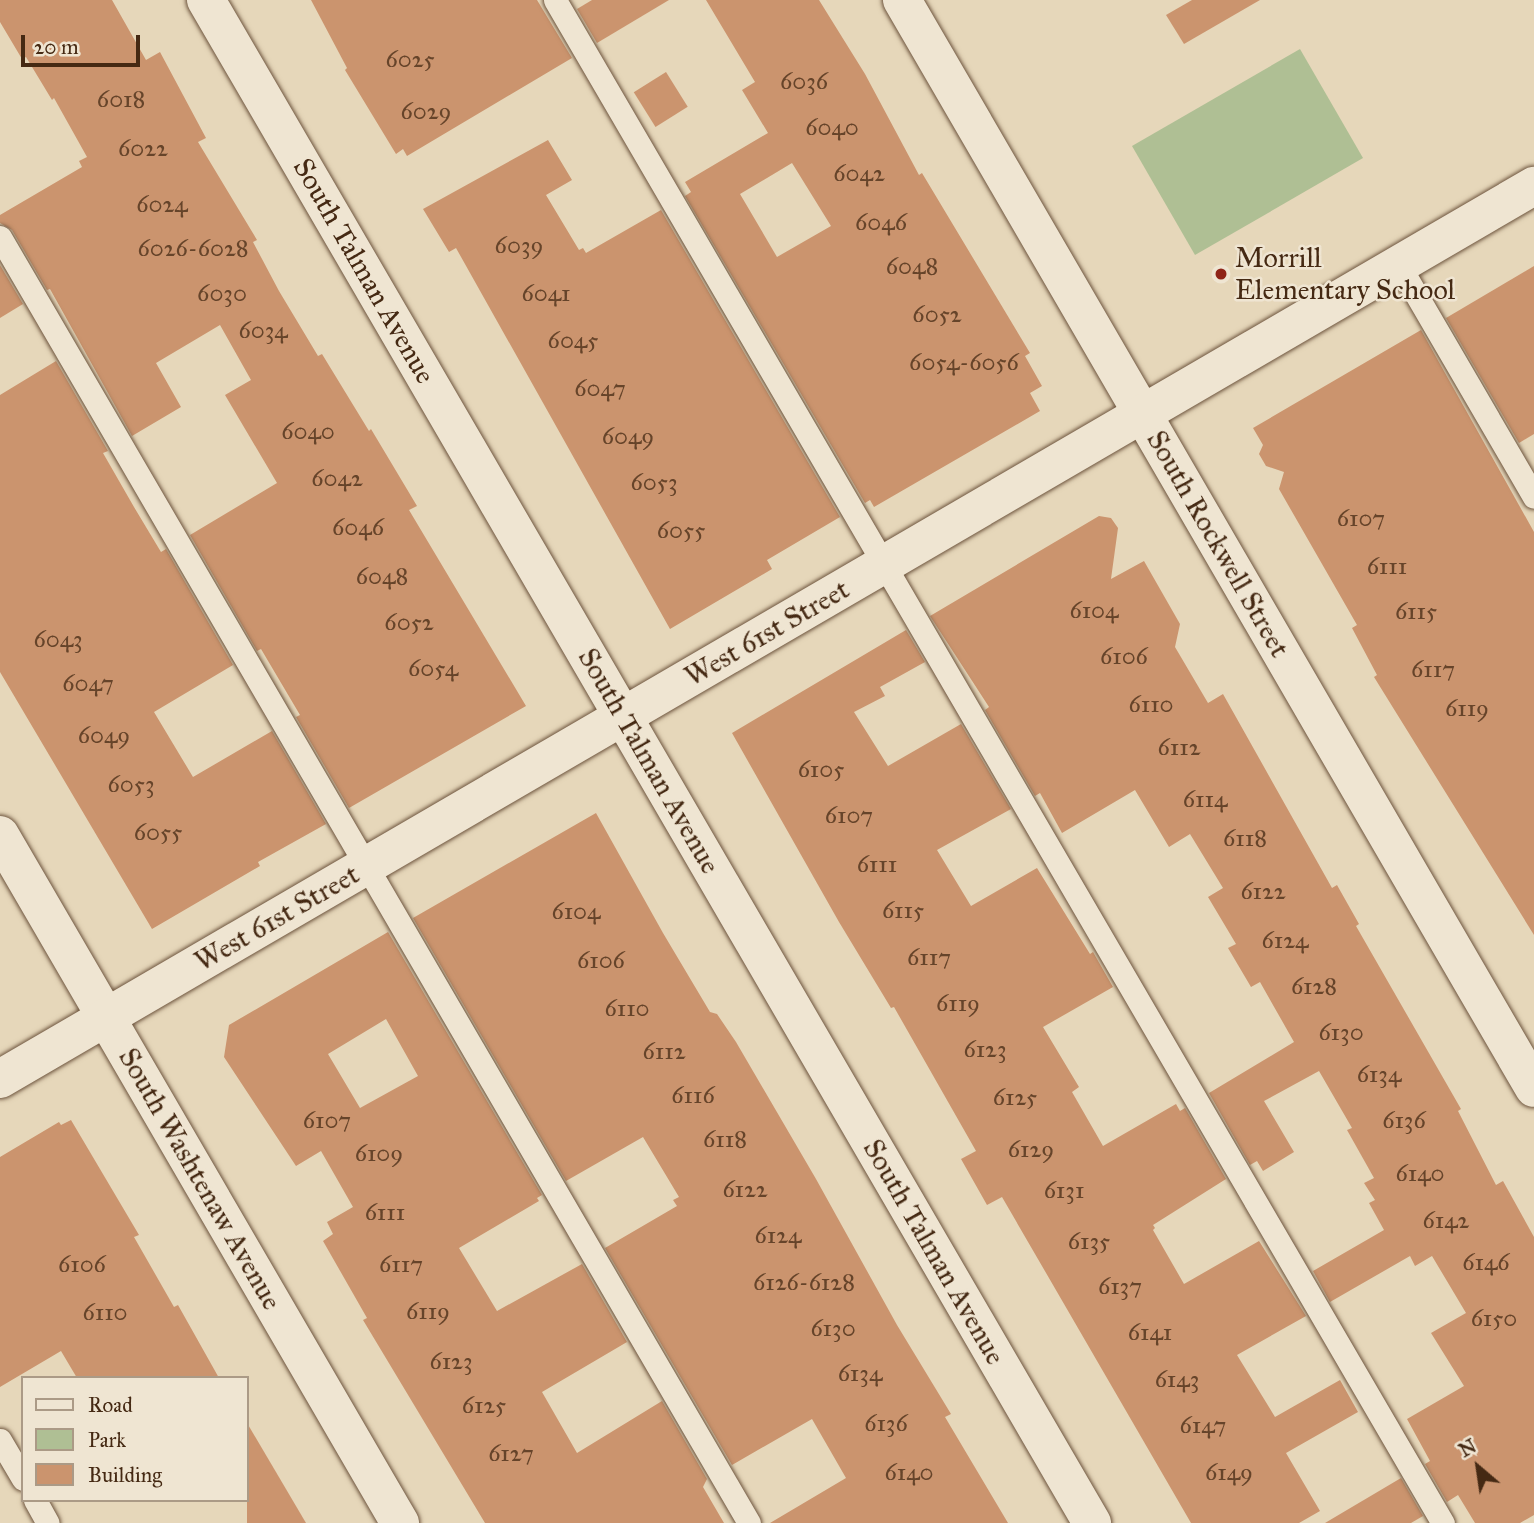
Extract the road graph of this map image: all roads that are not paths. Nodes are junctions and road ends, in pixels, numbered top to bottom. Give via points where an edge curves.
1 (206, 0) edge
2 (555, 0) edge
3 (902, 0) edge
4 (1534, 186) edge
5 (0, 237) edge
6 (1399, 265) junction
7 (1143, 414) junction
8 (1534, 497) edge
9 (884, 565) junction
10 (623, 716) junction
11 (0, 835) edge
12 (366, 866) junction
13 (106, 1017) junction
14 (0, 1079) edge
15 (1534, 1088) edge
16 (0, 1440) edge
17 (21, 1476) edge
18 (36, 1502) edge
19 (48, 1523) edge
20 (400, 1523) edge
21 (749, 1523) edge
22 (1092, 1523) edge
23 (1443, 1523) edge

1 - 10 street, South Talman Avenue
2 - 9 lane
3 - 7 street, South Rockwell Street
4 - 6 street, West 61st Street
5 - 12 lane
6 - 7 street, West 61st Street
6 - 8 lane
7 - 9 street, West 61st Street
7 - 15 street, South Rockwell Street
9 - 10 street, West 61st Street
9 - 23 lane
10 - 12 street, West 61st Street
10 - 22 street, South Talman Avenue
11 - 13 street, South Washtenaw Avenue
12 - 13 street, West 61st Street
12 - 21 lane
13 - 14 street, West 61st Street
13 - 20 street, South Washtenaw Avenue
16 - 17 lane
18 - 19 lane

